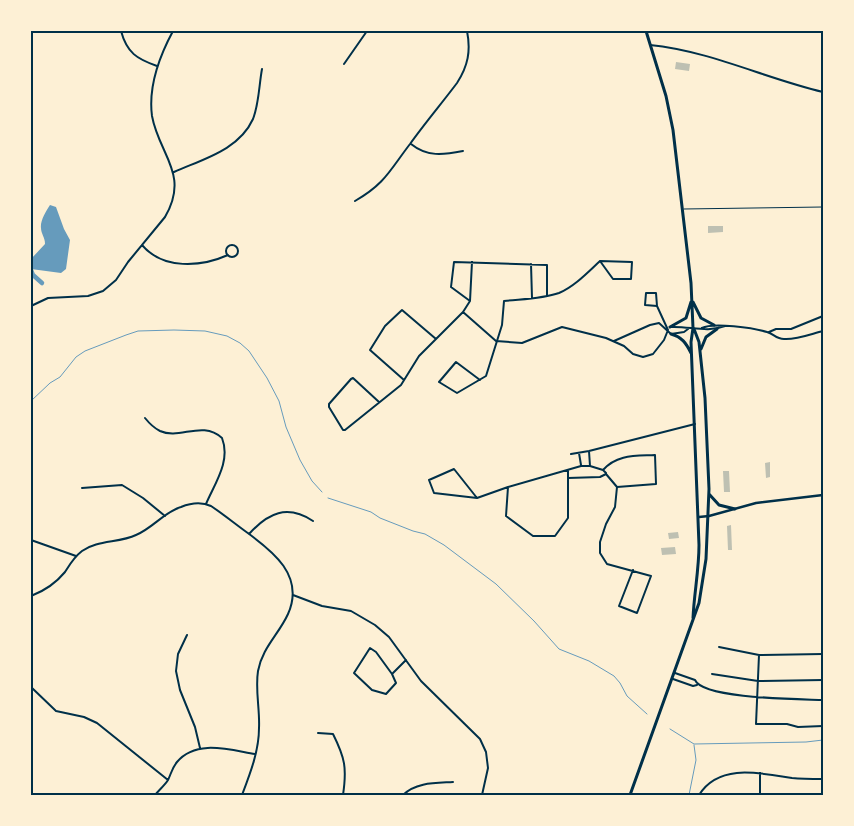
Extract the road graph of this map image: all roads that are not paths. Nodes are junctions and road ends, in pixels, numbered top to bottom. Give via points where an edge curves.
1 (121, 31) edge
2 (173, 31) edge
3 (367, 31) edge
4 (467, 31) edge
5 (646, 31) edge
6 (650, 45) junction
7 (344, 64) dead end
8 (157, 66) junction
9 (262, 69) dead end
10 (823, 92) edge
11 (410, 143) junction
12 (463, 151) dead end
13 (174, 172) junction
14 (355, 201) dead end
15 (823, 207) edge
16 (683, 209) junction
17 (142, 244) junction
18 (228, 254) junction
19 (600, 261) junction
20 (472, 262) junction
21 (531, 264) junction
22 (547, 296) junction
23 (532, 298) junction
24 (692, 300) junction
25 (470, 301) junction
26 (31, 306) edge
27 (657, 306) junction
28 (463, 312) junction
29 (823, 316) edge
30 (714, 325) junction
31 (725, 326) junction
32 (693, 328) junction
33 (702, 328) junction
34 (669, 329) junction
35 (688, 329) junction
36 (717, 329) junction
37 (823, 331) edge
38 (769, 332) junction
39 (671, 334) junction
40 (436, 340) junction
41 (496, 341) junction
42 (614, 341) junction
43 (700, 352) junction
44 (692, 354) junction
45 (404, 380) junction
46 (480, 380) junction
47 (379, 402) junction
48 (144, 418) dead end
49 (695, 424) junction
50 (589, 451) junction
51 (580, 452) junction
52 (571, 454) dead end
53 (581, 466) junction
54 (590, 466) junction
55 (568, 469) junction
56 (603, 470) junction
57 (606, 474) junction
58 (568, 478) junction
59 (508, 487) junction
60 (617, 487) junction
61 (82, 488) dead end
62 (709, 494) junction
63 (823, 495) edge
64 (477, 498) junction
65 (206, 504) junction
66 (735, 509) junction
67 (164, 516) junction
68 (709, 516) junction
69 (699, 517) junction
70 (312, 521) dead end
71 (249, 534) junction
72 (31, 540) edge
73 (76, 556) junction
74 (633, 570) junction
75 (293, 595) junction
76 (31, 596) edge
77 (693, 618) junction
78 (186, 636) dead end
79 (719, 647) dead end
80 (823, 654) edge
81 (759, 655) junction
82 (406, 660) junction
83 (675, 673) junction
84 (392, 674) junction
85 (712, 674) dead end
86 (672, 679) junction
87 (823, 680) edge
88 (758, 681) junction
89 (697, 684) junction
90 (31, 687) edge
91 (757, 698) junction
92 (823, 700) edge
93 (823, 726) edge
94 (318, 733) dead end
95 (200, 748) junction
96 (255, 754) junction
97 (760, 773) junction
98 (823, 779) edge
99 (168, 780) junction
100 (453, 782) dead end
101 (155, 795) edge
102 (242, 795) edge
103 (343, 795) edge
104 (403, 795) edge
105 (482, 795) edge
106 (630, 795) edge
107 (699, 795) edge
108 (760, 795) edge

1 - 8 street via 133,55
2 - 8 street
3 - 7 street
4 - 11 street via 469,54 462,75
5 - 6 main road
6 - 10 street via 706,55
6 - 16 main road via 672,124
8 - 13 street via 152,115 157,135
9 - 13 street via 253,118 239,139 224,150
11 - 12 street via 433,154
11 - 14 street via 382,182
13 - 17 street via 170,208
15 - 16 lane
16 - 24 main road
17 - 18 street via 158,257 182,264 206,263
17 - 26 street via 116,280 103,291 88,296 48,298
18 - 18 street via 228,246 238,248 235,256
19 - 19 street via 613,279 632,278 632,262
19 - 22 street via 570,286
20 - 21 street
20 - 25 street
20 - 25 street via 454,262 451,288
21 - 22 street via 547,265
21 - 23 street
22 - 23 street
23 - 41 street via 504,301 502,324
24 - 30 main road via 701,318
24 - 32 main road
24 - 34 main road via 686,318
25 - 28 street
27 - 27 street via 645,305 646,293 656,293
27 - 34 street
28 - 40 street
28 - 41 street
29 - 38 street
30 - 31 street
30 - 33 street
31 - 36 street
31 - 38 street
32 - 33 street
32 - 35 street
32 - 43 main road
32 - 44 main road
33 - 36 street
34 - 35 street via 684,326
34 - 39 street
34 - 42 street via 658,324
34 - 42 street via 653,354 643,357
35 - 39 street
36 - 43 main road via 706,336
37 - 38 street via 787,340 776,338
39 - 44 main road via 680,336
40 - 45 street via 419,356
40 - 45 street via 400,310 385,326 370,350
41 - 42 street via 522,343 562,327
41 - 46 street via 486,376
43 - 62 main road
44 - 49 main road
45 - 47 street
46 - 46 street via 457,393 440,382 456,362
47 - 47 street via 346,430 329,407 353,378
48 - 65 street via 163,432 207,430 222,438 225,448 223,467
49 - 50 street
49 - 69 main road
50 - 51 street
50 - 54 street
51 - 52 street
51 - 53 street
53 - 54 street
53 - 55 street
54 - 56 street
55 - 58 street
55 - 59 street
56 - 57 street
56 - 60 street via 614,460 655,455 656,484
57 - 58 street
57 - 60 street
58 - 59 street via 568,518 555,536 533,536 506,516
59 - 64 street
60 - 74 street via 615,508 606,524 600,553 607,564
61 - 67 street via 122,485
62 - 66 main road via 719,505
62 - 68 main road
63 - 66 street
64 - 64 street via 454,469 429,480 434,493
65 - 67 street via 179,507
65 - 71 street
66 - 68 street
67 - 73 street via 136,536 88,547
68 - 69 street
68 - 77 main road via 704,573
69 - 77 main road via 699,560
70 - 71 street via 297,513 279,513 263,520
71 - 75 street via 282,563 290,578
72 - 73 street
73 - 76 street via 55,582
74 - 74 street via 651,576 637,613 619,606
75 - 82 street via 322,606 352,611 384,632
75 - 96 street via 288,615 265,650 260,664 257,688 259,730
77 - 83 main road
78 - 95 street via 178,654 176,671
79 - 81 street
80 - 81 street
81 - 88 street
82 - 84 street
82 - 105 street via 421,681 480,739 488,768
83 - 86 main road
83 - 89 street via 695,680
84 - 84 street via 370,648 354,673 372,690 386,694 396,683
85 - 88 street
86 - 89 street via 693,686
86 - 106 main road
87 - 88 street
88 - 91 street
89 - 91 street via 703,688
90 - 99 street via 56,710 100,725
91 - 92 street
91 - 93 street via 756,724
94 - 103 street via 333,734 342,751 346,772
95 - 96 street
95 - 99 street via 178,760
96 - 102 street
97 - 98 street
97 - 107 street via 733,773 718,777
97 - 108 street
99 - 101 street
100 - 104 street via 427,783

